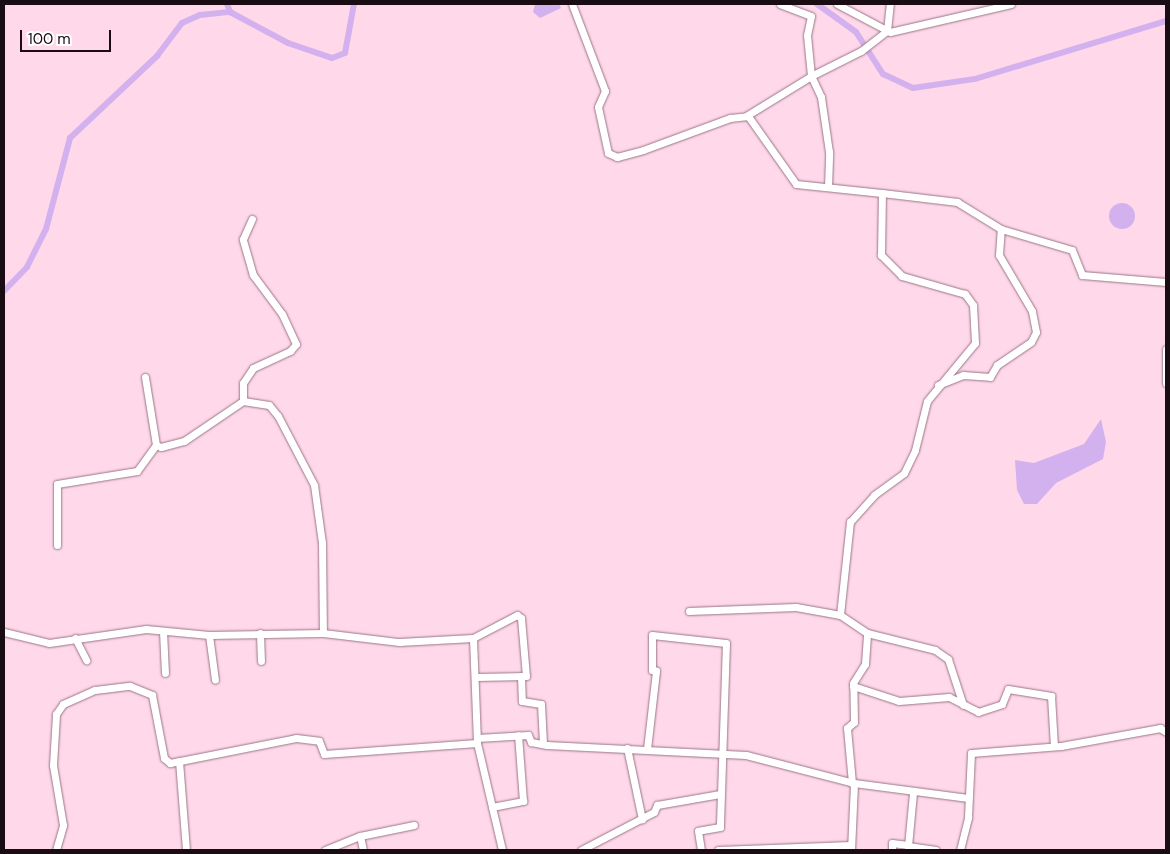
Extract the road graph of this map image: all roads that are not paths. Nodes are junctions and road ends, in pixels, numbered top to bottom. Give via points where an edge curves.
1 (572, 4) edge
2 (780, 4) edge
3 (837, 4) edge
4 (890, 4) edge
5 (1010, 4) edge
6 (887, 31) junction
7 (811, 76) junction
8 (746, 116) junction
9 (828, 187) junction
10 (882, 193) junction
11 (252, 219) dead end
12 (1001, 228) junction
13 (1166, 282) edge
14 (1166, 349) edge
15 (144, 377) dead end
16 (1166, 383) edge
17 (938, 385) junction
18 (243, 401) junction
19 (156, 445) junction
20 (57, 545) dead end
21 (689, 610) dead end
22 (840, 615) junction
23 (163, 631) junction
24 (4, 632) edge
25 (260, 633) junction
26 (323, 633) junction
27 (867, 633) junction
28 (209, 635) junction
29 (75, 638) junction
30 (473, 638) junction
31 (86, 660) dead end
32 (261, 661) dead end
33 (164, 673) dead end
34 (521, 676) junction
35 (478, 677) junction
36 (215, 680) dead end
37 (853, 686) junction
38 (963, 705) junction
39 (1166, 732) edge
40 (518, 735) junction
41 (477, 740) junction
42 (543, 744) junction
43 (1054, 746) junction
44 (627, 748) junction
45 (647, 749) junction
46 (720, 753) junction
47 (179, 761) junction
48 (853, 783) junction
49 (913, 793) junction
50 (720, 794) junction
51 (968, 798) junction
52 (492, 807) junction
53 (642, 818) junction
54 (414, 825) dead end
55 (360, 836) junction
56 (908, 845) junction
57 (852, 848) edge
58 (56, 850) edge
59 (186, 850) edge
60 (325, 850) edge
61 (363, 850) edge
62 (502, 850) edge
63 (581, 850) edge
64 (701, 850) edge
65 (718, 850) edge
66 (892, 850) edge
67 (936, 850) edge
68 (960, 850) edge

1 - 8 street via 578,9 605,91 598,106 608,153 617,157 711,124
2 - 7 street via 811,16 807,35
3 - 6 street
4 - 6 street
5 - 6 street
6 - 7 street via 861,51
7 - 8 street
7 - 9 street via 821,97 829,152
8 - 9 street via 796,184
9 - 10 street
10 - 12 street via 945,198
10 - 17 street via 881,255 891,268 915,280 965,294 973,305 975,343
11 - 18 street via 243,239 253,275 282,314 296,344 253,368 243,383
12 - 13 street via 1072,250 1082,275
12 - 17 street via 1000,255 1032,310 1036,332 1030,342 997,365 990,377 963,375
14 - 16 street
15 - 19 street
17 - 22 street via 927,401 915,450 904,473 874,495 850,522
18 - 19 street via 184,441
18 - 26 street via 269,405 314,486 322,543
19 - 20 street via 137,471 57,484
21 - 22 street via 796,607
22 - 27 street
23 - 28 street
23 - 29 street
23 - 33 street
24 - 29 street via 49,643
25 - 26 street
25 - 28 street
25 - 32 street
26 - 30 street via 399,642
27 - 37 street via 865,664
27 - 38 street via 935,650 948,659
28 - 36 street
29 - 31 street
30 - 34 street via 520,615 526,668 526,676
30 - 35 street
34 - 35 street
34 - 42 street via 522,701 541,704
35 - 41 street
37 - 38 street via 899,701 949,697
37 - 48 street via 854,722 847,728
38 - 43 street via 978,712 993,710 1008,689 1051,696
39 - 43 street via 1160,728
40 - 41 street
40 - 42 street via 528,735 531,742
40 - 52 street via 523,801
41 - 47 street via 324,754 319,741 296,738
41 - 52 street
42 - 44 street
43 - 51 street via 971,753
44 - 45 street
44 - 53 street
45 - 46 street
45 - 46 street via 656,671 652,670 652,635 726,643
46 - 48 street via 746,755
46 - 50 street
47 - 58 street via 170,763 164,758 152,695 130,686 95,690 64,704 56,714 52,765 63,825
47 - 59 street
48 - 49 street
48 - 57 street
49 - 51 street
49 - 56 street
50 - 53 street via 657,805
50 - 64 street via 720,827 698,831
51 - 68 street via 967,830
52 - 62 street
53 - 63 street
54 - 55 street
55 - 60 street
55 - 61 street
56 - 66 street via 892,843
56 - 67 street
57 - 65 street

